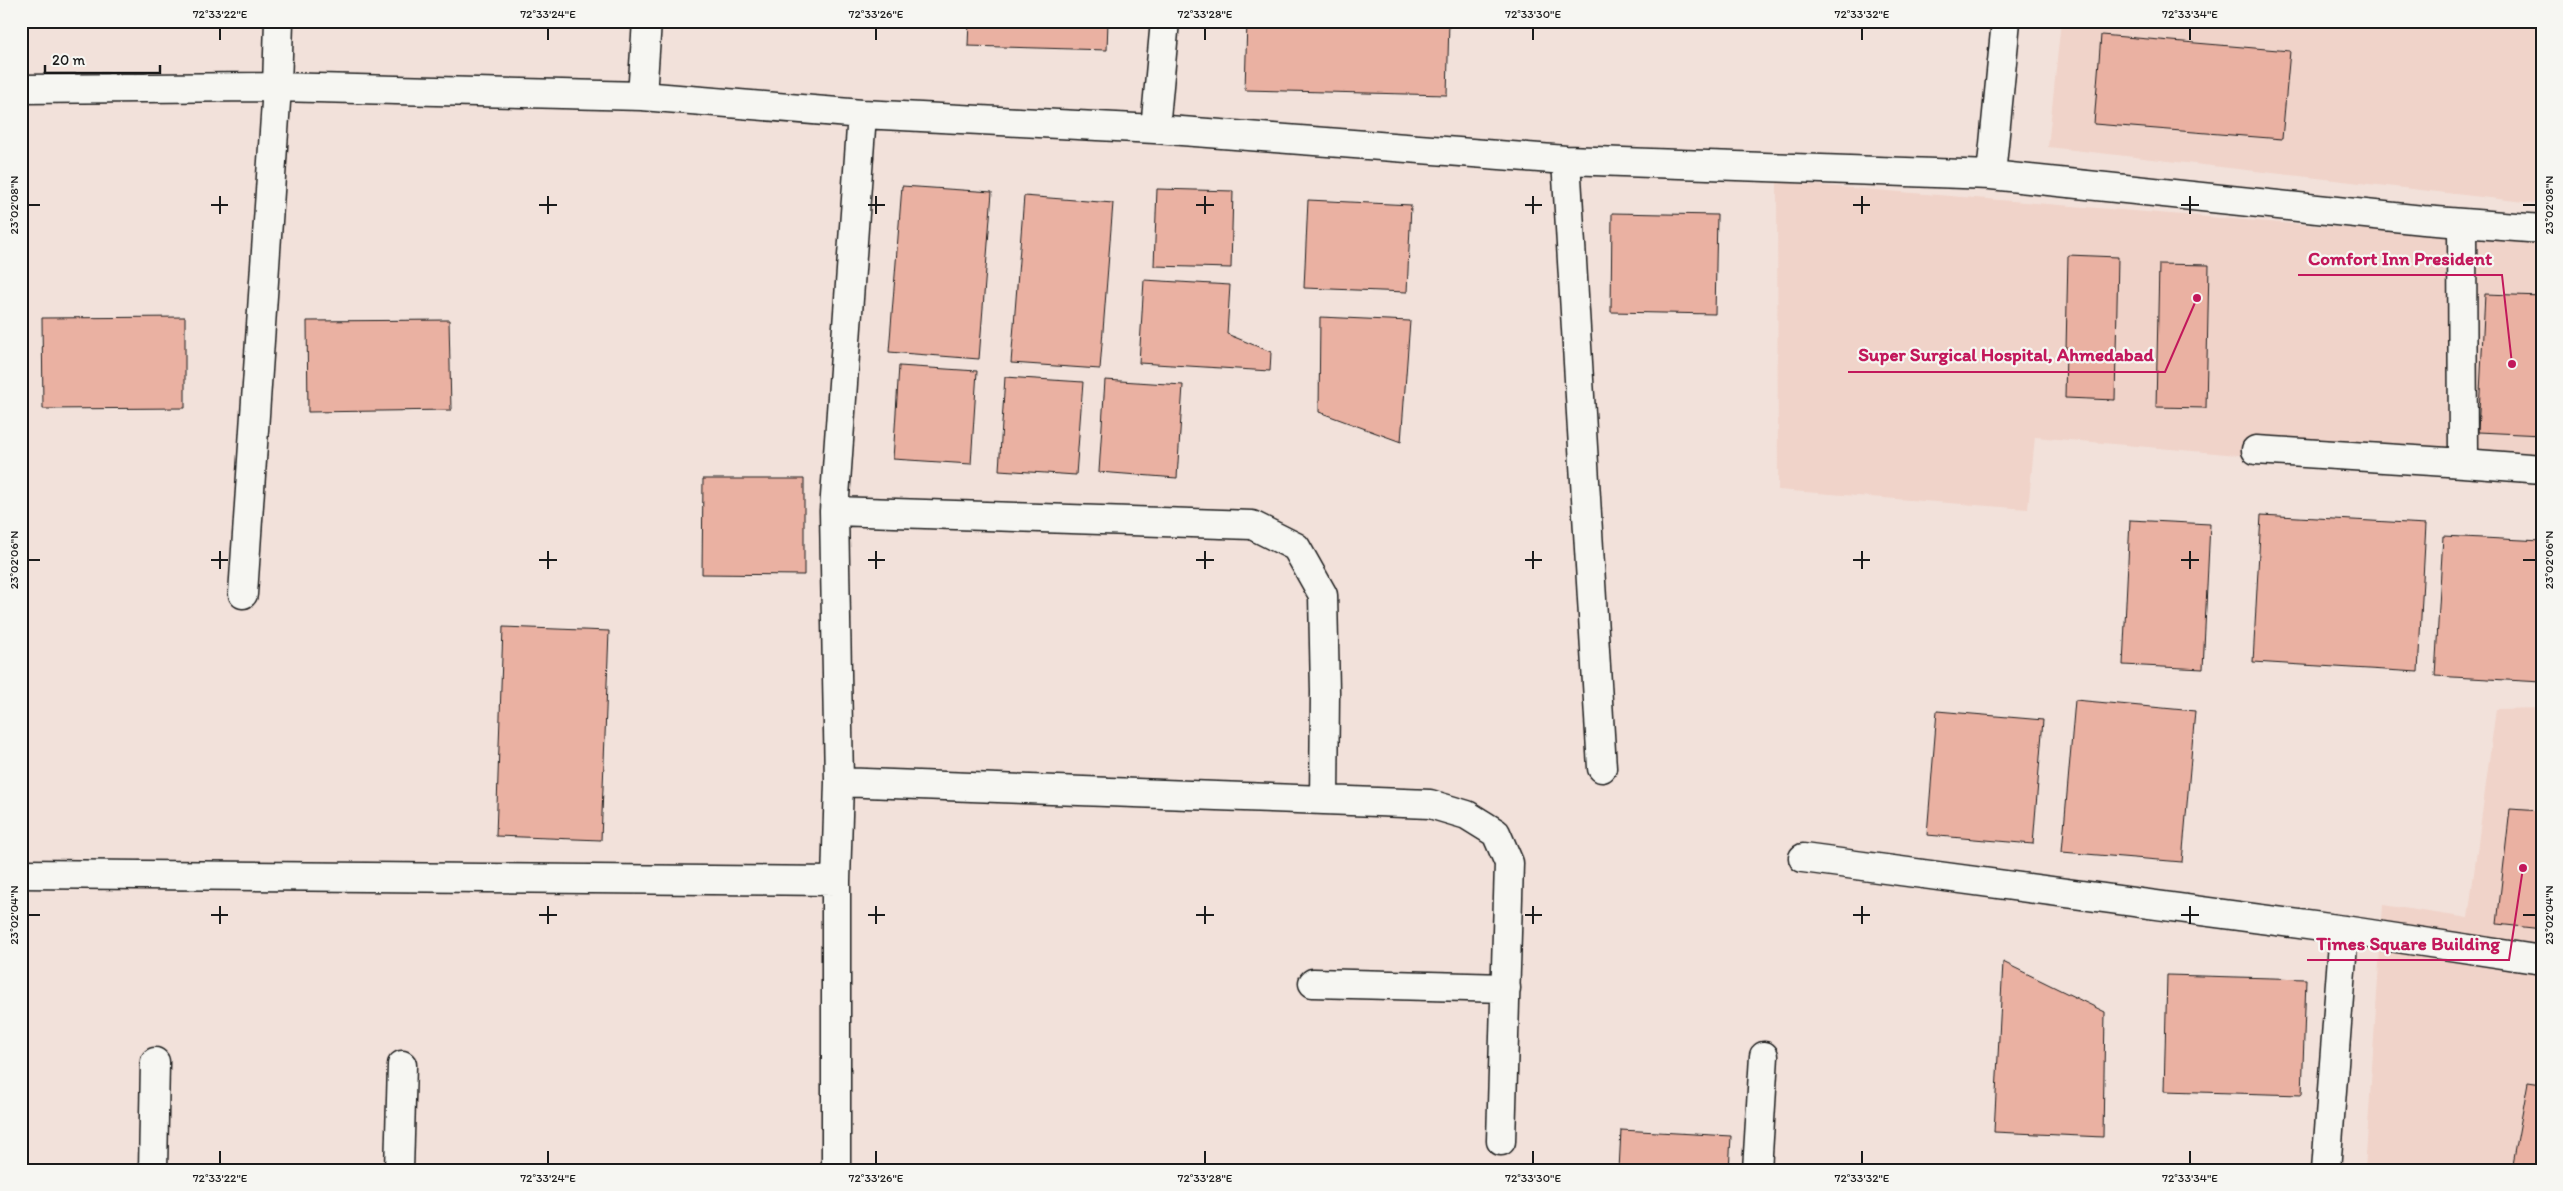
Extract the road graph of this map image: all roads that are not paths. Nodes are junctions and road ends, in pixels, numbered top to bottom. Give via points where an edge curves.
1 (279, 21) edge
2 (647, 21) edge
3 (1166, 21) edge
4 (2006, 21) edge
5 (277, 87) junction
6 (21, 89) edge
7 (642, 96) junction
8 (862, 114) junction
9 (1155, 129) junction
10 (1566, 160) junction
11 (1991, 175) junction
12 (2462, 223) junction
13 (2542, 229) edge
14 (2256, 450) dead end
15 (2463, 464) junction
16 (2542, 469) edge
17 (834, 511) junction
18 (243, 594) dead end
19 (1602, 768) dead end
20 (839, 782) junction
21 (1324, 800) junction
22 (1803, 858) dead end
23 (21, 874) edge
24 (836, 881) junction
25 (2344, 930) junction
26 (2542, 960) edge
27 (1313, 983) dead end
28 (1506, 988) junction
29 (1764, 1056) dead end
30 (155, 1062) dead end
31 (402, 1065) dead end
32 (1501, 1140) dead end
33 (154, 1170) edge
34 (399, 1170) edge
35 (836, 1170) edge
36 (1757, 1170) edge
37 (2326, 1170) edge

1 - 5 street
2 - 7 street
3 - 9 street
4 - 11 street
5 - 6 street
5 - 7 street
5 - 18 street
7 - 8 street
8 - 9 street
8 - 17 street
9 - 10 street
10 - 11 street
10 - 19 street
11 - 12 street
12 - 13 street
12 - 15 street
14 - 15 street
15 - 16 street
17 - 20 street
17 - 21 street via 1252,525 1296,547 1323,595
20 - 21 street
20 - 24 street
21 - 28 street via 1430,804 1467,815 1496,833 1510,863
22 - 25 street
23 - 24 street
24 - 35 street
25 - 26 street
25 - 37 street
27 - 28 street
28 - 32 street
29 - 36 street
30 - 33 street
31 - 34 street

